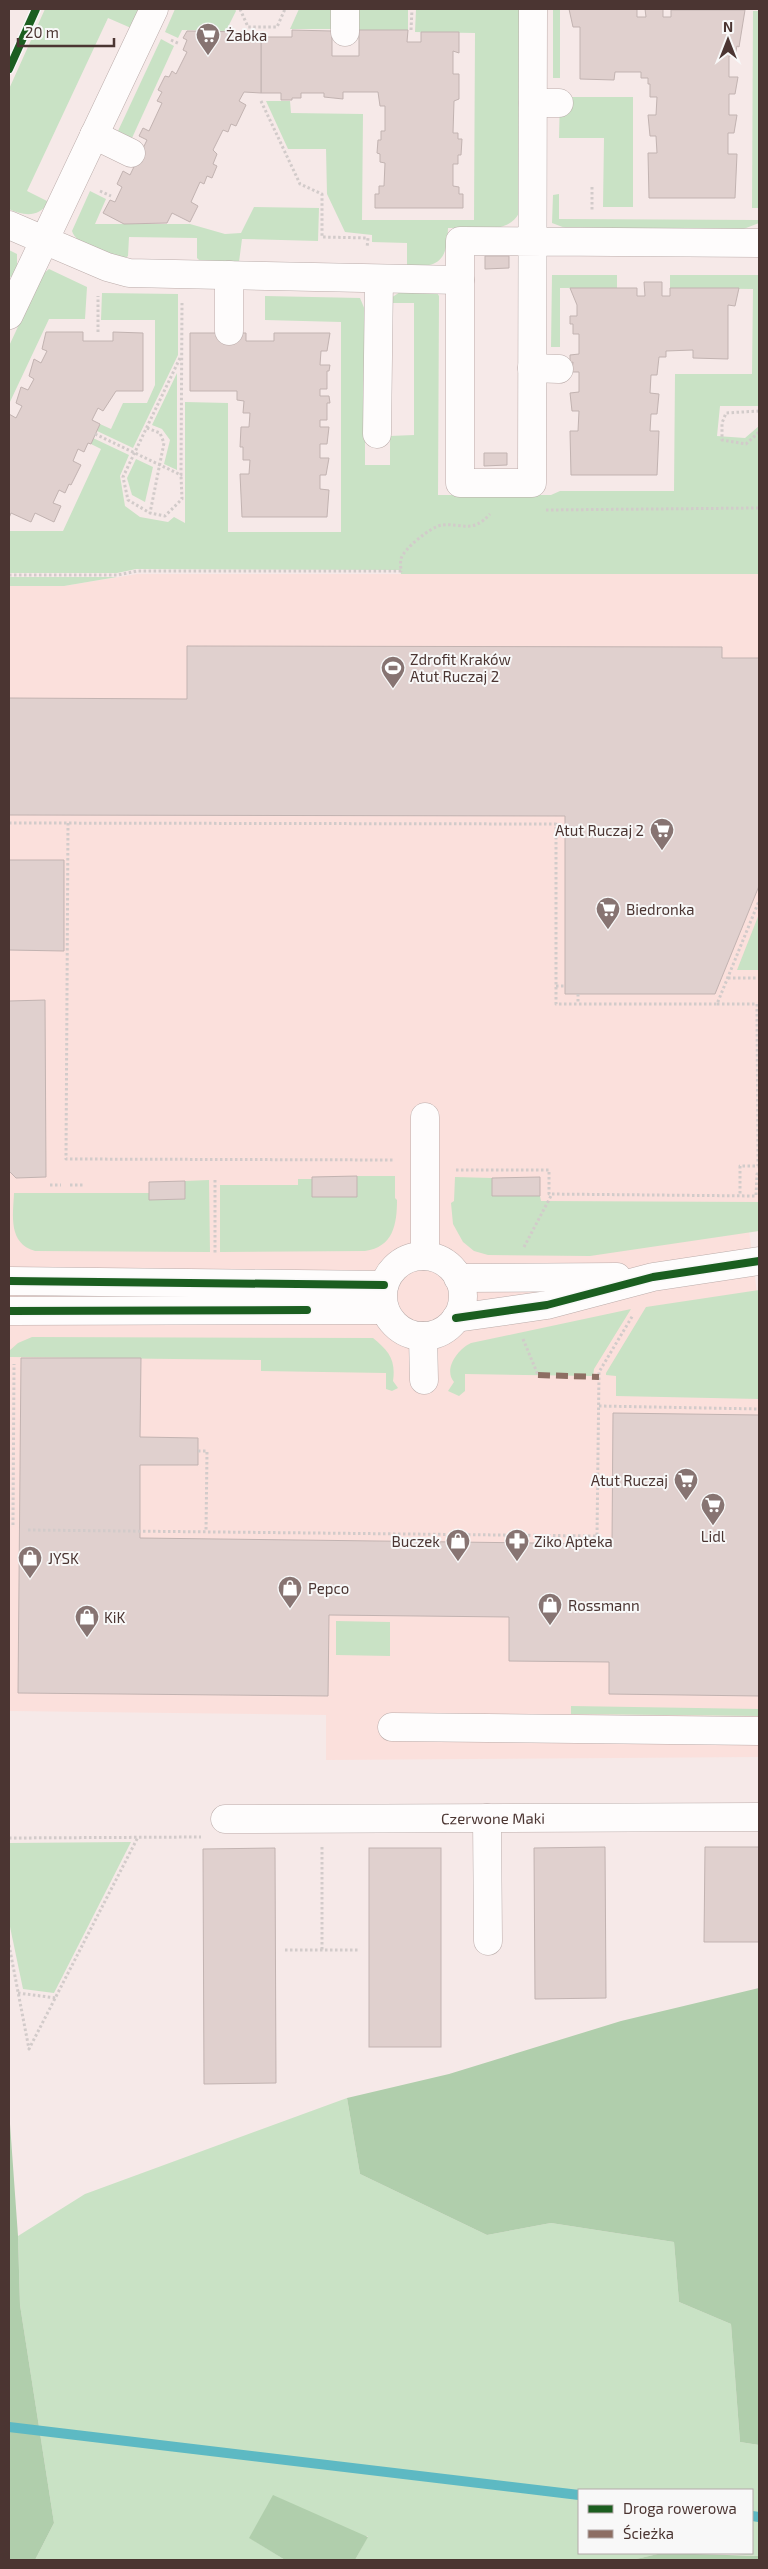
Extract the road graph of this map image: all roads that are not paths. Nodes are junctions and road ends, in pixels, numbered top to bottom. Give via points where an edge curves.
1 (154, 9) edge
2 (533, 9) edge
3 (94, 135) junction
4 (131, 153) dead end
5 (9, 225) edge
6 (44, 241) junction
7 (533, 241) junction
8 (759, 243) edge
9 (229, 276) junction
10 (373, 278) junction
11 (460, 280) junction
12 (9, 315) edge
13 (229, 331) dead end
14 (532, 368) junction
15 (559, 369) dead end
16 (377, 434) dead end
17 (425, 1117) dead end
18 (425, 1256) junction
19 (759, 1261) edge
20 (653, 1276) junction
21 (458, 1278) junction
22 (10, 1279) edge
23 (385, 1298) junction
24 (10, 1312) edge
25 (456, 1318) junction
26 (423, 1336) junction
27 (424, 1380) dead end
28 (392, 1727) dead end
29 (759, 1731) edge
30 (759, 1817) edge
31 (487, 1818) junction
32 (225, 1819) dead end
33 (488, 1941) dead end

1 - 3 street
2 - 7 street via 546,103
3 - 4 street
3 - 6 street
5 - 6 street
6 - 9 street via 121,272
6 - 12 street
7 - 8 street
7 - 11 street via 460,241
7 - 14 street
9 - 10 street
9 - 13 street
10 - 11 street
10 - 16 street
11 - 14 street via 460,483 532,483
14 - 15 street
17 - 18 street
18 - 21 street via 439,1259
18 - 23 street via 412,1257 390,1273
19 - 20 street
20 - 21 street
20 - 25 street via 547,1305
21 - 25 street via 462,1298
22 - 23 street
22 - 24 street via 13,1300
23 - 24 street
23 - 26 street via 391,1321 400,1329
25 - 26 street via 436,1334
26 - 27 street
28 - 29 street
30 - 31 street, Czerwone Maki
31 - 32 street, Czerwone Maki
31 - 33 street

